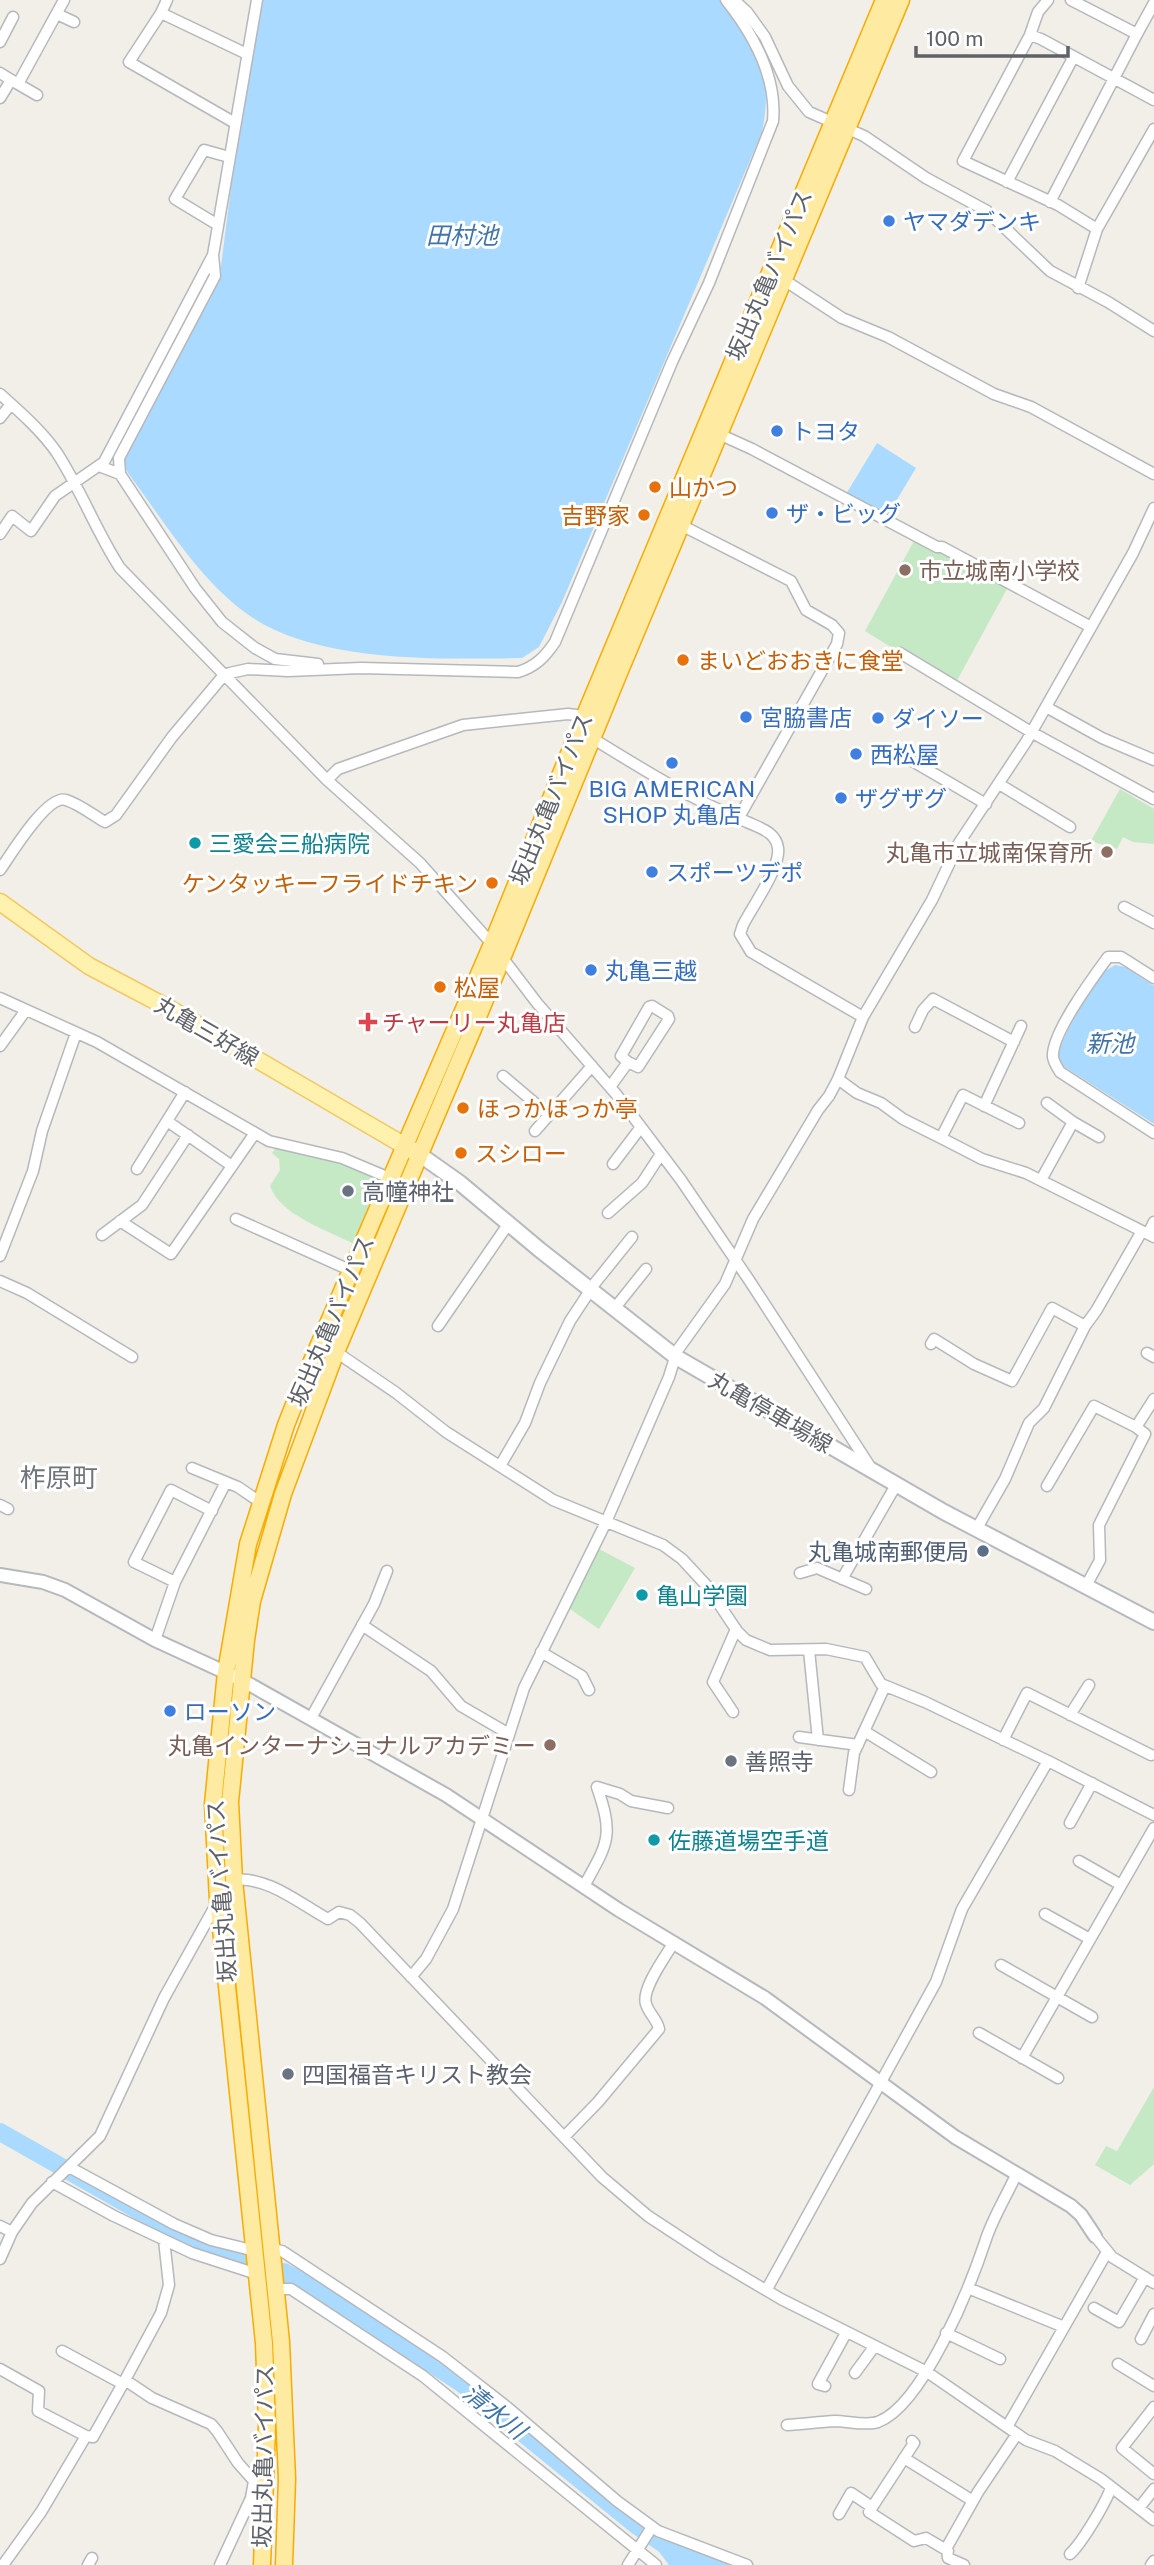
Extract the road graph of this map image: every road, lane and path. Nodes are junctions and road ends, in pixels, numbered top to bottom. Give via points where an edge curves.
1 (64, 0) edge
2 (167, 0) edge
3 (257, 0) edge
4 (726, 0) edge
5 (734, 0) edge
6 (884, 0) edge
7 (901, 0) edge
8 (1048, 0) edge
9 (1071, 0) edge
10 (1154, 3) edge
11 (161, 13) junction
12 (57, 14) junction
13 (13, 17) dead end
14 (74, 22) dead end
15 (1137, 34) junction
16 (1030, 36) junction
17 (0, 42) edge
18 (247, 54) junction
19 (1073, 58) junction
20 (0, 73) edge
21 (1114, 79) junction
22 (15, 82) junction
23 (37, 95) dead end
24 (0, 98) edge
25 (1154, 100) edge
26 (235, 123) junction
27 (840, 125) junction
28 (1154, 130) edge
29 (229, 157) junction
30 (1007, 182) junction
31 (1050, 202) junction
32 (218, 225) junction
33 (1097, 229) junction
34 (213, 255) junction
35 (784, 280) junction
36 (1078, 288) junction
37 (1154, 331) edge
38 (0, 394) edge
39 (11, 404) junction
40 (0, 418) edge
41 (719, 434) junction
42 (100, 466) junction
43 (120, 474) junction
44 (1154, 474) edge
45 (74, 482) junction
46 (1154, 508) edge
47 (674, 522) junction
48 (0, 534) edge
49 (1091, 628) junction
50 (900, 653) dead end
51 (361, 668) junction
52 (224, 675) junction
53 (1046, 707) junction
54 (584, 716) junction
55 (1031, 732) junction
56 (592, 738) junction
57 (902, 755) dead end
58 (1154, 760) edge
59 (327, 780) junction
60 (999, 784) junction
61 (1154, 799) edge
62 (986, 804) junction
63 (738, 819) junction
64 (1070, 827) dead end
65 (0, 870) edge
66 (0, 902) edge
67 (1124, 907) dead end
68 (1154, 923) edge
69 (492, 944) junction
70 (503, 958) junction
71 (1154, 978) edge
72 (0, 998) edge
73 (26, 1010) junction
74 (863, 1017) junction
75 (1021, 1026) dead end
76 (915, 1027) dead end
77 (76, 1033) junction
78 (1014, 1042) junction
79 (0, 1046) edge
80 (628, 1062) junction
81 (592, 1066) junction
82 (503, 1076) dead end
83 (838, 1079) junction
84 (610, 1087) junction
85 (185, 1092) junction
86 (1047, 1102) dead end
87 (984, 1106) junction
88 (549, 1115) junction
89 (167, 1121) junction
90 (1073, 1122) junction
91 (1019, 1123) dead end
92 (641, 1127) junction
93 (535, 1131) dead end
94 (255, 1133) junction
95 (1154, 1133) edge
96 (188, 1135) junction
97 (941, 1138) junction
98 (1099, 1138) dead end
99 (412, 1150) junction
100 (661, 1154) junction
101 (613, 1164) dead end
102 (232, 1166) junction
103 (137, 1168) dead end
104 (393, 1179) junction
105 (1041, 1181) junction
106 (608, 1213) dead end
107 (236, 1219) dead end
108 (120, 1221) junction
109 (1154, 1222) edge
110 (509, 1223) junction
111 (1148, 1234) edge
112 (102, 1235) dead end
113 (632, 1237) dead end
114 (0, 1256) edge
115 (735, 1259) junction
116 (646, 1269) dead end
117 (352, 1271) junction
118 (0, 1281) edge
119 (591, 1291) junction
120 (614, 1309) junction
121 (438, 1326) dead end
122 (1085, 1326) junction
123 (320, 1341) junction
124 (931, 1344) dead end
125 (336, 1352) junction
126 (132, 1357) dead end
127 (676, 1357) junction
128 (1154, 1399) edge
129 (1136, 1427) junction
130 (500, 1466) junction
131 (192, 1468) dead end
132 (873, 1472) junction
133 (226, 1482) junction
134 (896, 1485) junction
135 (1046, 1486) dead end
136 (260, 1502) junction
137 (212, 1511) junction
138 (606, 1522) junction
139 (977, 1528) junction
140 (387, 1571) dead end
141 (800, 1573) dead end
142 (0, 1575) edge
143 (842, 1579) junction
144 (175, 1582) junction
145 (1086, 1586) junction
146 (866, 1589) dead end
147 (1154, 1622) edge
148 (362, 1625) junction
149 (736, 1629) junction
150 (155, 1640) junction
151 (809, 1650) junction
152 (541, 1652) junction
153 (226, 1672) junction
154 (242, 1680) junction
155 (1089, 1685) dead end
156 (886, 1686) junction
157 (589, 1690) dead end
158 (733, 1712) dead end
159 (1070, 1714) junction
160 (311, 1718) junction
161 (864, 1731) junction
162 (509, 1734) junction
163 (799, 1737) dead end
164 (818, 1740) junction
165 (1003, 1740) junction
166 (858, 1745) junction
167 (1151, 1755) dead end
168 (1048, 1761) junction
169 (931, 1772) dead end
170 (1092, 1783) junction
171 (849, 1790) dead end
172 (1154, 1801) edge
173 (668, 1808) dead end
174 (1151, 1814) edge
175 (481, 1818) junction
176 (1070, 1823) dead end
177 (1154, 1828) edge
178 (1079, 1861) dead end
179 (234, 1880) junction
180 (1121, 1885) junction
181 (584, 1886) junction
182 (218, 1900) junction
183 (1045, 1914) dead end
184 (1090, 1939) junction
185 (674, 1942) junction
186 (1001, 1965) dead end
187 (411, 1977) junction
188 (1057, 1997) junction
189 (1092, 2017) dead end
190 (979, 2033) dead end
191 (1022, 2058) junction
192 (1058, 2078) dead end
193 (881, 2085) junction
194 (565, 2136) junction
195 (69, 2167) junction
196 (1016, 2175) junction
197 (51, 2182) junction
198 (0, 2225) edge
199 (12, 2232) junction
200 (1095, 2236) joint
201 (164, 2240) junction
202 (272, 2249) junction
203 (255, 2251) junction
204 (1107, 2252) junction
205 (0, 2259) edge
206 (257, 2274) junction
207 (1149, 2280) edge
208 (968, 2288) junction
209 (276, 2289) junction
210 (767, 2289) junction
211 (1094, 2308) dead end
212 (1154, 2314) edge
213 (1064, 2327) junction
214 (846, 2333) junction
215 (946, 2333) junction
216 (1141, 2339) dead end
217 (874, 2347) junction
218 (62, 2351) dead end
219 (1000, 2359) dead end
220 (1118, 2364) dead end
221 (0, 2369) edge
222 (927, 2372) junction
223 (855, 2373) dead end
224 (124, 2382) junction
225 (825, 2386) dead end
226 (1154, 2386) edge
227 (1154, 2407) edge
228 (787, 2425) dead end
229 (1007, 2427) junction
230 (1017, 2434) junction
231 (86, 2436) junction
232 (912, 2441) dead end
233 (904, 2458) junction
234 (1154, 2473) edge
235 (287, 2479) junction
236 (260, 2481) junction
237 (1111, 2487) junction
238 (1154, 2489) edge
239 (973, 2501) junction
240 (873, 2507) junction
241 (1139, 2508) junction
242 (839, 2514) dead end
243 (1154, 2519) edge
244 (653, 2527) junction
245 (638, 2550) junction
246 (948, 2551) junction
247 (1070, 2553) dead end
248 (3, 2565) edge
249 (220, 2565) edge
250 (262, 2565) edge
251 (284, 2565) edge
252 (628, 2565) edge
253 (656, 2565) edge
254 (747, 2565) edge
255 (964, 2565) edge

1 - 12 street
2 - 11 street
3 - 18 street
4 - 51 street via 760,54 775,106 773,121 555,642 539,662 518,672
5 - 27 street via 765,37 801,104
6 - 27 highway, 坂出丸亀バイパス
7 - 27 highway, 坂出丸亀バイパス
8 - 16 street via 1038,12
9 - 15 street
10 - 15 street
11 - 18 street
11 - 26 street via 129,62
12 - 14 street
12 - 22 street
13 - 17 street
15 - 21 street
16 - 19 street
16 - 30 street via 963,161
18 - 26 street
19 - 21 street
19 - 30 street
20 - 22 street
21 - 25 street
21 - 31 street
22 - 23 street
22 - 24 street
26 - 29 street
27 - 35 highway, 坂出丸亀バイパス
27 - 36 street via 987,211 1050,271
27 - 47 highway, 坂出丸亀バイパス
28 - 33 street
29 - 32 street
29 - 32 street via 204,150 175,199
30 - 31 street
31 - 33 street
32 - 34 street
33 - 36 street
34 - 42 street
34 - 43 street via 215,276 119,458
35 - 41 highway, 坂出丸亀バイパス
35 - 44 street via 842,318 995,394 1031,407
36 - 37 street
38 - 39 street
39 - 40 street
39 - 45 street via 47,441
41 - 47 highway, 坂出丸亀バイパス
41 - 49 street
42 - 43 street
42 - 45 street
43 - 51 street via 209,607 255,649 275,659
45 - 48 street via 55,496 31,531 12,516
45 - 52 street via 120,568
46 - 49 street
47 - 54 highway, 坂出丸亀バイパス
47 - 56 highway, 坂出丸亀バイパス
47 - 63 street via 790,581 806,610 839,633
49 - 53 street
50 - 55 street
51 - 52 street via 248,669
52 - 59 street
52 - 65 street via 116,815 105,822 65,799 56,800
53 - 55 street
53 - 58 street
54 - 59 street via 463,725 338,769
54 - 69 highway, 坂出丸亀バイパス
55 - 60 street
55 - 61 street
56 - 63 street
56 - 70 highway, 坂出丸亀バイパス
57 - 62 street
59 - 69 street via 419,863
60 - 62 street
60 - 64 street
62 - 74 street
63 - 74 street via 774,837 779,854 743,925 740,934 745,946
66 - 99 main road, 丸亀三好線 via 89,966
67 - 68 street
69 - 70 street
69 - 99 highway, 坂出丸亀バイパス
70 - 81 street
70 - 99 highway, 坂出丸亀バイパス
71 - 95 street via 1121,957 1108,957 1075,1002 1053,1060 1060,1072
72 - 73 street
73 - 77 street
73 - 79 street
74 - 83 street
75 - 78 street
76 - 78 street via 933,999
77 - 85 street
77 - 114 street via 33,1171
78 - 87 street
80 - 80 street via 638,1067 668,1016 649,1007 621,1056
80 - 84 street
81 - 84 street
81 - 88 street
82 - 88 street
83 - 97 street
83 - 115 street via 753,1219
84 - 92 street
85 - 89 street
85 - 94 street
86 - 90 street
87 - 91 street
87 - 97 street via 963,1095
88 - 93 street
89 - 96 street
89 - 103 street
90 - 98 street
90 - 105 street
92 - 100 street
92 - 101 street
94 - 102 street
94 - 104 street via 269,1141 342,1158
96 - 102 street
96 - 108 street via 142,1205
97 - 105 street
99 - 104 highway, 坂出丸亀バイパス
99 - 110 main road, 丸亀停車場線
99 - 125 highway, 坂出丸亀バイパス
100 - 106 street via 642,1183
100 - 115 street
102 - 108 street via 171,1254
104 - 117 highway, 坂出丸亀バイパス
105 - 111 street
107 - 117 street
108 - 112 street
109 - 111 street
110 - 119 main road, 丸亀停車場線
110 - 121 street
111 - 122 street
113 - 119 street
115 - 127 street via 725,1284
115 - 132 street
116 - 120 street
117 - 123 highway, 坂出丸亀バイパス
118 - 126 street
119 - 120 main road, 丸亀停車場線
119 - 130 street via 570,1321 526,1423
120 - 127 main road, 丸亀停車場線
122 - 124 street via 1052,1308 1012,1381 934,1339
122 - 139 street via 1044,1408 1029,1423
123 - 125 street
123 - 136 highway, 坂出丸亀バイパス
125 - 130 street
125 - 154 highway, 坂出丸亀バイパス via 265,1554 252,1601
127 - 132 main road, 丸亀停車場線
127 - 138 street
128 - 129 street
129 - 135 street via 1094,1406
129 - 145 street via 1145,1434 1099,1525 1100,1560
130 - 138 street via 554,1500
131 - 133 street
132 - 134 main road, 丸亀停車場線
133 - 136 street
133 - 137 street
134 - 139 main road, 丸亀停車場線
134 - 143 street
136 - 153 highway, 坂出丸亀バイパス via 247,1544
137 - 144 street
137 - 144 street via 171,1490 134,1562
138 - 149 street via 663,1545 682,1559
138 - 152 street
139 - 145 main road, 丸亀停車場線
140 - 148 street
141 - 143 street via 817,1568
142 - 150 street via 65,1590
143 - 146 street
144 - 150 street
145 - 147 main road, 丸亀停車場線
148 - 160 street
148 - 162 street via 432,1671 461,1706
149 - 151 street via 746,1640 770,1650
149 - 158 street via 713,1682
150 - 153 street
151 - 156 street via 865,1657 874,1676
151 - 164 street
152 - 157 street via 582,1676
152 - 162 street
153 - 154 street
153 - 182 highway, 坂出丸亀バイパス via 213,1804
154 - 160 street
154 - 179 highway, 坂出丸亀バイパス via 230,1802
155 - 159 street
156 - 161 street
156 - 165 street
159 - 165 street via 1027,1693
159 - 167 street
160 - 175 street
161 - 166 street
161 - 169 street
162 - 175 street
163 - 164 street
164 - 166 street
165 - 168 street
166 - 171 street
168 - 170 street
168 - 193 street via 962,1909 936,1982
170 - 174 street
170 - 176 street
172 - 174 street
173 - 181 street via 631,1801 597,1787 608,1826 607,1842
175 - 181 street
175 - 187 street via 453,1909
177 - 180 street
178 - 180 street
179 - 187 street via 281,1891 328,1919 340,1912 350,1916
179 - 202 highway, 坂出丸亀バイパス
180 - 184 street
181 - 185 street
182 - 195 street via 164,1998 100,2136
182 - 203 highway, 坂出丸亀バイパス
183 - 184 street
184 - 188 street
185 - 193 street via 765,1998
185 - 194 street via 645,1992 645,2002 659,2029
186 - 188 street
187 - 194 street
188 - 189 street
188 - 191 street
190 - 191 street
191 - 192 street
193 - 196 street
193 - 210 street
194 - 210 street via 601,2178 648,2216
195 - 197 street
195 - 203 street via 174,2224
196 - 200 street via 1071,2206
196 - 208 street
197 - 199 street
197 - 201 street
198 - 199 street
199 - 205 street
200 - 204 street
201 - 206 street
201 - 224 street via 169,2285 161,2313
202 - 209 highway, 坂出丸亀バイパス
202 - 244 street via 282,2251 443,2357
203 - 206 highway, 坂出丸亀バイパス
204 - 207 street
204 - 213 street
206 - 236 highway, 坂出丸亀バイパス via 264,2343
207 - 211 street via 1119,2322
208 - 213 street
208 - 215 street
209 - 235 highway, 坂出丸亀バイパス
209 - 245 street via 291,2289 424,2376
210 - 214 street
212 - 216 street
213 - 229 street
214 - 217 street
214 - 225 street via 818,2384
215 - 219 street
215 - 222 street
217 - 222 street
217 - 223 street
218 - 224 street
220 - 226 street via 1129,2379
221 - 231 street via 40,2391 38,2411
222 - 228 street via 912,2394 877,2422
222 - 229 street
224 - 231 street via 93,2437
224 - 236 street via 211,2424 238,2463
227 - 234 street via 1122,2448
229 - 230 street
230 - 237 street via 1055,2451
230 - 239 street
231 - 248 street
232 - 233 street
233 - 239 street via 937,2473
233 - 240 street
235 - 236 street
235 - 251 highway, 坂出丸亀バイパス
236 - 249 street
236 - 250 highway, 坂出丸亀バイパス
237 - 241 street
237 - 247 street via 1108,2499
238 - 241 street
239 - 246 street
240 - 242 street via 851,2493
240 - 246 street via 869,2512 914,2541 926,2538
241 - 243 street
244 - 245 street
244 - 254 street
245 - 252 street
245 - 253 street
246 - 255 street via 948,2558

